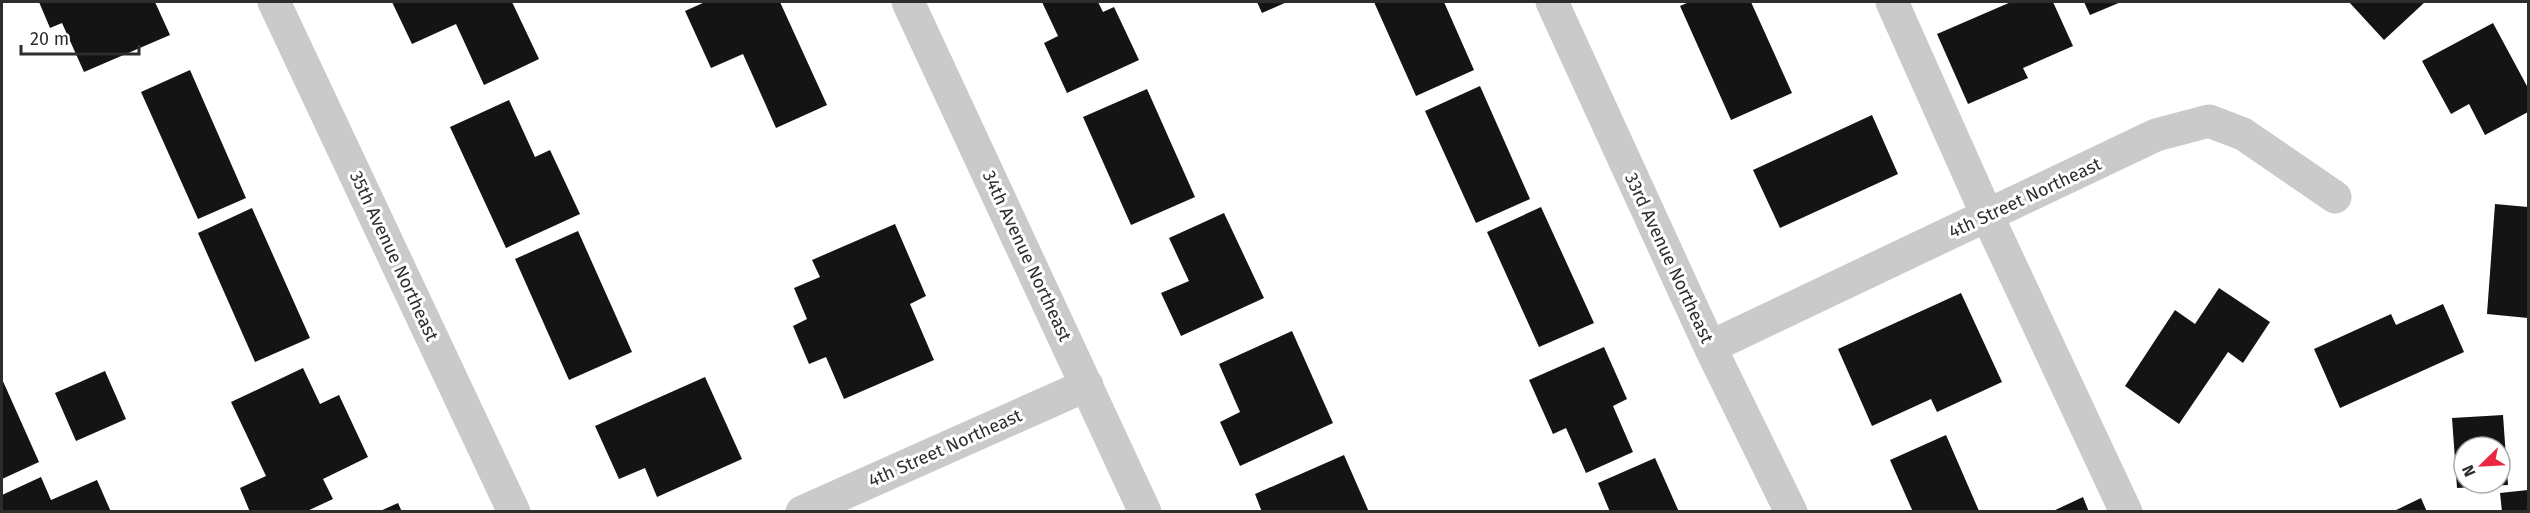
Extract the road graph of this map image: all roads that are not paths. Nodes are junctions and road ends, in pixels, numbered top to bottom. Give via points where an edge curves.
1 (274, 2) edge
2 (908, 2) edge
3 (1552, 2) edge
4 (1892, 2) edge
5 (2335, 197) dead end
6 (1988, 215) junction
7 (1710, 347) junction
8 (1087, 385) junction
9 (514, 512) edge
10 (802, 512) edge
11 (1146, 512) edge
12 (1791, 512) edge
13 (2126, 512) edge

1 - 9 street, 35th Avenue Northeast
2 - 8 street, 34th Avenue Northeast
3 - 7 street, 33rd Avenue Northeast
4 - 6 street
5 - 6 street, 4th Street Northeast via 2243,134 2209,121 2156,135
6 - 7 street, 4th Street Northeast
6 - 13 street
7 - 12 street, 33rd Avenue Northeast
8 - 10 street, 4th Street Northeast
8 - 11 street, 34th Avenue Northeast

